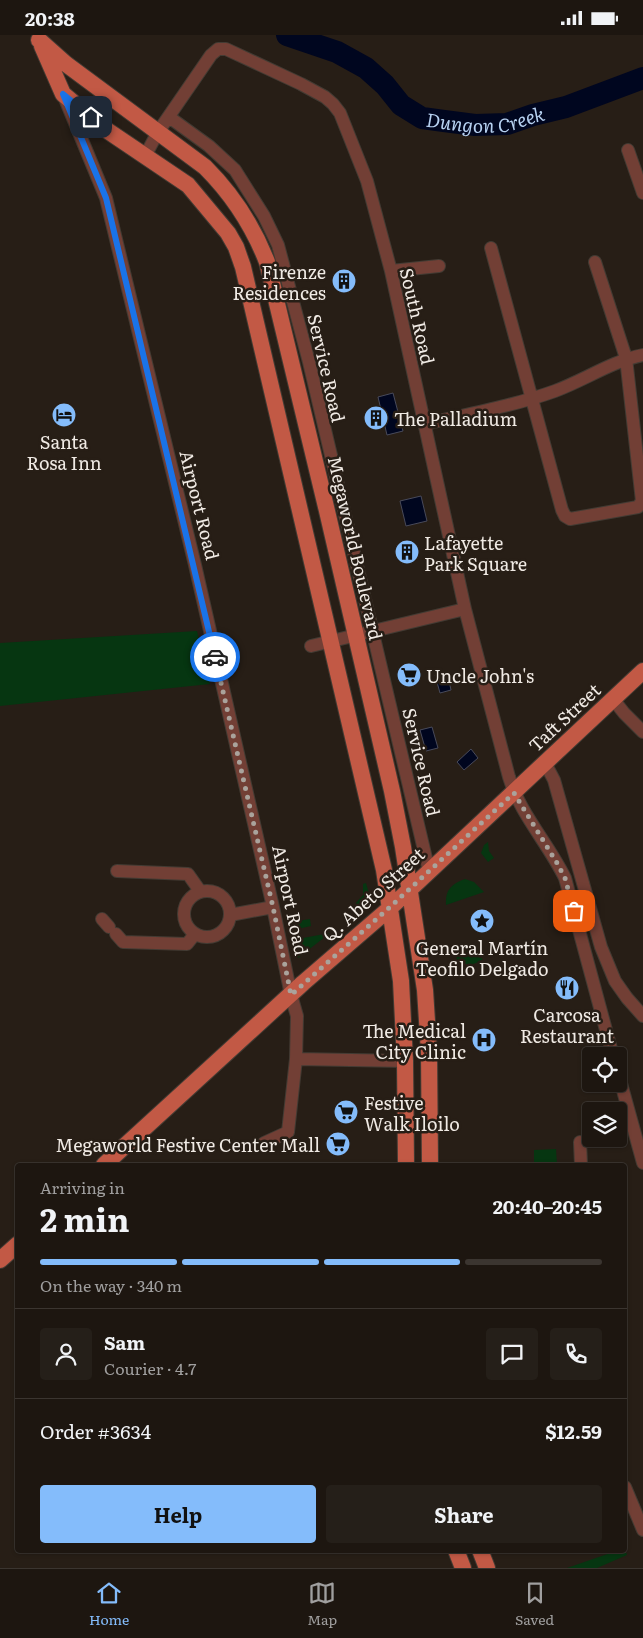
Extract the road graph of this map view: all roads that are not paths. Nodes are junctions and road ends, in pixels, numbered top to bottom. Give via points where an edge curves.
1 (38, 38) edge
2 (63, 94) junction
3 (169, 117) junction
4 (158, 132) junction
5 (628, 150) dead end
6 (145, 156) junction
7 (214, 176) junction
8 (643, 193) edge
9 (196, 194) junction
10 (491, 248) dead end
11 (595, 262) dead end
12 (439, 266) dead end
13 (391, 271) junction
14 (643, 355) edge
15 (626, 359) junction
16 (533, 398) junction
17 (425, 424) junction
18 (339, 565) junction
19 (315, 573) junction
20 (465, 609) junction
21 (373, 631) junction
22 (356, 636) junction
23 (330, 642) junction
24 (312, 646) dead end
25 (643, 671) edge
26 (369, 693) junction
27 (344, 699) junction
28 (613, 699) junction
29 (643, 732) edge
30 (545, 763) junction
31 (514, 793) junction
32 (400, 832) junction
33 (376, 838) junction
34 (117, 871) dead end
35 (429, 871) junction
36 (410, 889) junction
37 (200, 891) junction
38 (273, 907) junction
39 (390, 907) junction
40 (230, 915) junction
41 (109, 927) dead end
42 (195, 934) junction
43 (424, 976) junction
44 (400, 977) junction
45 (291, 995) junction
46 (643, 1015) edge
47 (611, 1047) edge
48 (296, 1059) junction
49 (405, 1061) junction
50 (623, 1092) edge
51 (580, 1142) dead end
52 (264, 1143) dead end
53 (106, 1163) edge
54 (406, 1163) edge
55 (430, 1163) edge
56 (581, 1163) edge
57 (643, 1163) edge
58 (15, 1247) edge
59 (0, 1260) edge
60 (627, 1492) edge
61 (643, 1530) edge
62 (457, 1553) edge
63 (481, 1553) edge
64 (463, 1568) edge
65 (487, 1568) edge

1 - 2 main road, Airport Road
1 - 4 main road, Megaworld Boulevard
2 - 6 main road via 105,129
2 - 38 street, Airport Road via 106,198
3 - 4 street, South Road
3 - 13 street, South Road via 218,49 226,49 325,97 340,113 367,181
3 - 21 street, Service Road via 209,146 234,171 264,215 278,245
4 - 6 street, South Road
4 - 7 main road, Megaworld Boulevard
5 - 8 street
6 - 9 main road via 177,176
7 - 9 main road via 201,171 195,174 192,180
7 - 18 main road, Megaworld Boulevard via 236,201 267,263
9 - 19 main road via 228,233 243,267
10 - 16 street
11 - 15 street
12 - 13 street
13 - 17 street, South Road
14 - 15 street
15 - 16 street via 572,385
15 - 16 street via 642,501 638,507 570,519 565,516
16 - 17 street
17 - 20 street, South Road
18 - 19 main road via 331,584 322,582
18 - 22 main road, Megaworld Boulevard
19 - 23 main road
20 - 21 street
20 - 31 street, South Road
21 - 22 street
21 - 35 street, Service Road
22 - 23 street
22 - 26 main road, Megaworld Boulevard
23 - 24 street
23 - 27 main road
25 - 28 main road, Taft Street
26 - 27 main road via 364,686 352,682
26 - 32 main road, Megaworld Boulevard
27 - 33 main road
28 - 29 street
28 - 30 main road, Taft Street
30 - 31 main road, Taft Street
30 - 46 street via 554,780 602,947 615,981
31 - 35 main road, Q. Abeto Street
31 - 47 street, South Road via 565,878
32 - 33 main road via 391,846 381,844
32 - 36 main road, Megaworld Boulevard
33 - 39 main road
34 - 37 street via 188,874
35 - 36 main road, Q. Abeto Street
36 - 39 main road, Q. Abeto Street
36 - 43 main road, Megaworld Boulevard
37 - 40 street via 216,891 222,895 228,901
37 - 42 street via 184,907 185,923
38 - 40 street
38 - 45 street, Airport Road
39 - 44 main road
39 - 45 main road, Q. Abeto Street
40 - 42 street via 228,924 217,935 202,937
41 - 42 street via 123,942 187,944
43 - 44 main road via 419,968 412,965 404,968
43 - 55 main road, Megaworld Boulevard via 429,1052
44 - 49 main road
45 - 48 street, Airport Road via 297,1016
45 - 53 main road, Q. Abeto Street
48 - 49 street
48 - 52 street, Airport Road via 288,1132
49 - 54 main road
50 - 57 street
51 - 56 street
58 - 59 main road
60 - 61 street
62 - 64 main road
63 - 65 main road

